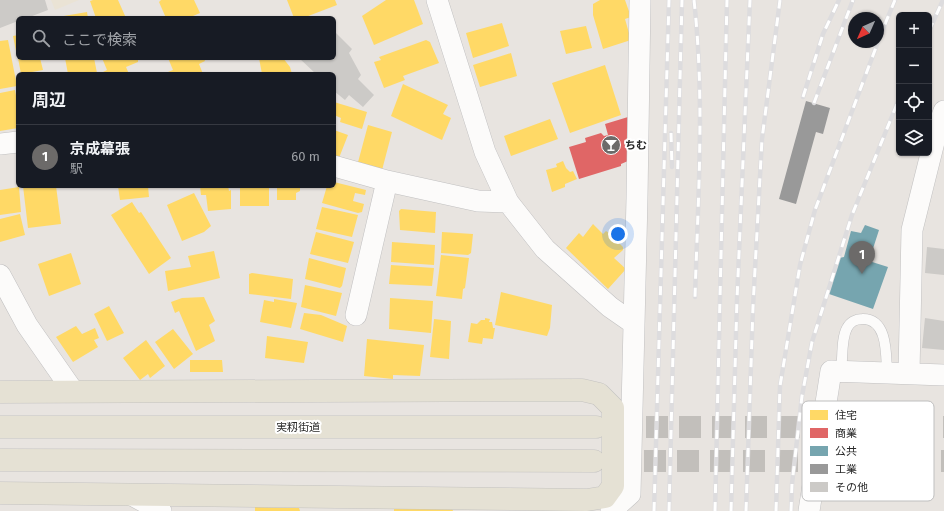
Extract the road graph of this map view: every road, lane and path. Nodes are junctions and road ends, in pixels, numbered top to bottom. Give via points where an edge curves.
1 (437, 0) edge
2 (640, 0) edge
3 (944, 111) edge
4 (16, 142) edge
5 (0, 144) edge
6 (336, 167) edge
7 (387, 181) junction
8 (508, 202) junction
9 (0, 275) edge
10 (356, 315) dead end
11 (633, 323) junction
12 (841, 371) junction
13 (887, 372) junction
14 (909, 373) junction
15 (944, 375) edge
16 (73, 391) junction
17 (0, 392) edge
18 (826, 401) edge
19 (0, 427) edge
20 (596, 427) tunnel mouth
21 (0, 460) edge
22 (594, 461) tunnel mouth
23 (0, 493) edge
24 (132, 495) junction
25 (811, 501) edge
26 (161, 511) edge
27 (611, 511) edge
28 (809, 511) edge

1 - 8 street via 485,152
2 - 11 street
3 - 14 street via 912,230
4 - 5 street
6 - 7 street
7 - 8 street via 478,201
7 - 10 street
8 - 11 street via 545,249 610,307
9 - 16 street via 27,325
11 - 27 street via 630,494
12 - 13 street
12 - 13 lane via 847,328 853,321 863,319 871,321 881,330 885,342
12 - 18 street via 831,371
13 - 14 street
14 - 15 street
16 - 17 main road
16 - 24 main road via 582,390 599,394 613,408 613,486 604,497 579,500
19 - 20 main road, 実籾街道
21 - 22 main road
23 - 24 main road
24 - 26 street
25 - 28 street

